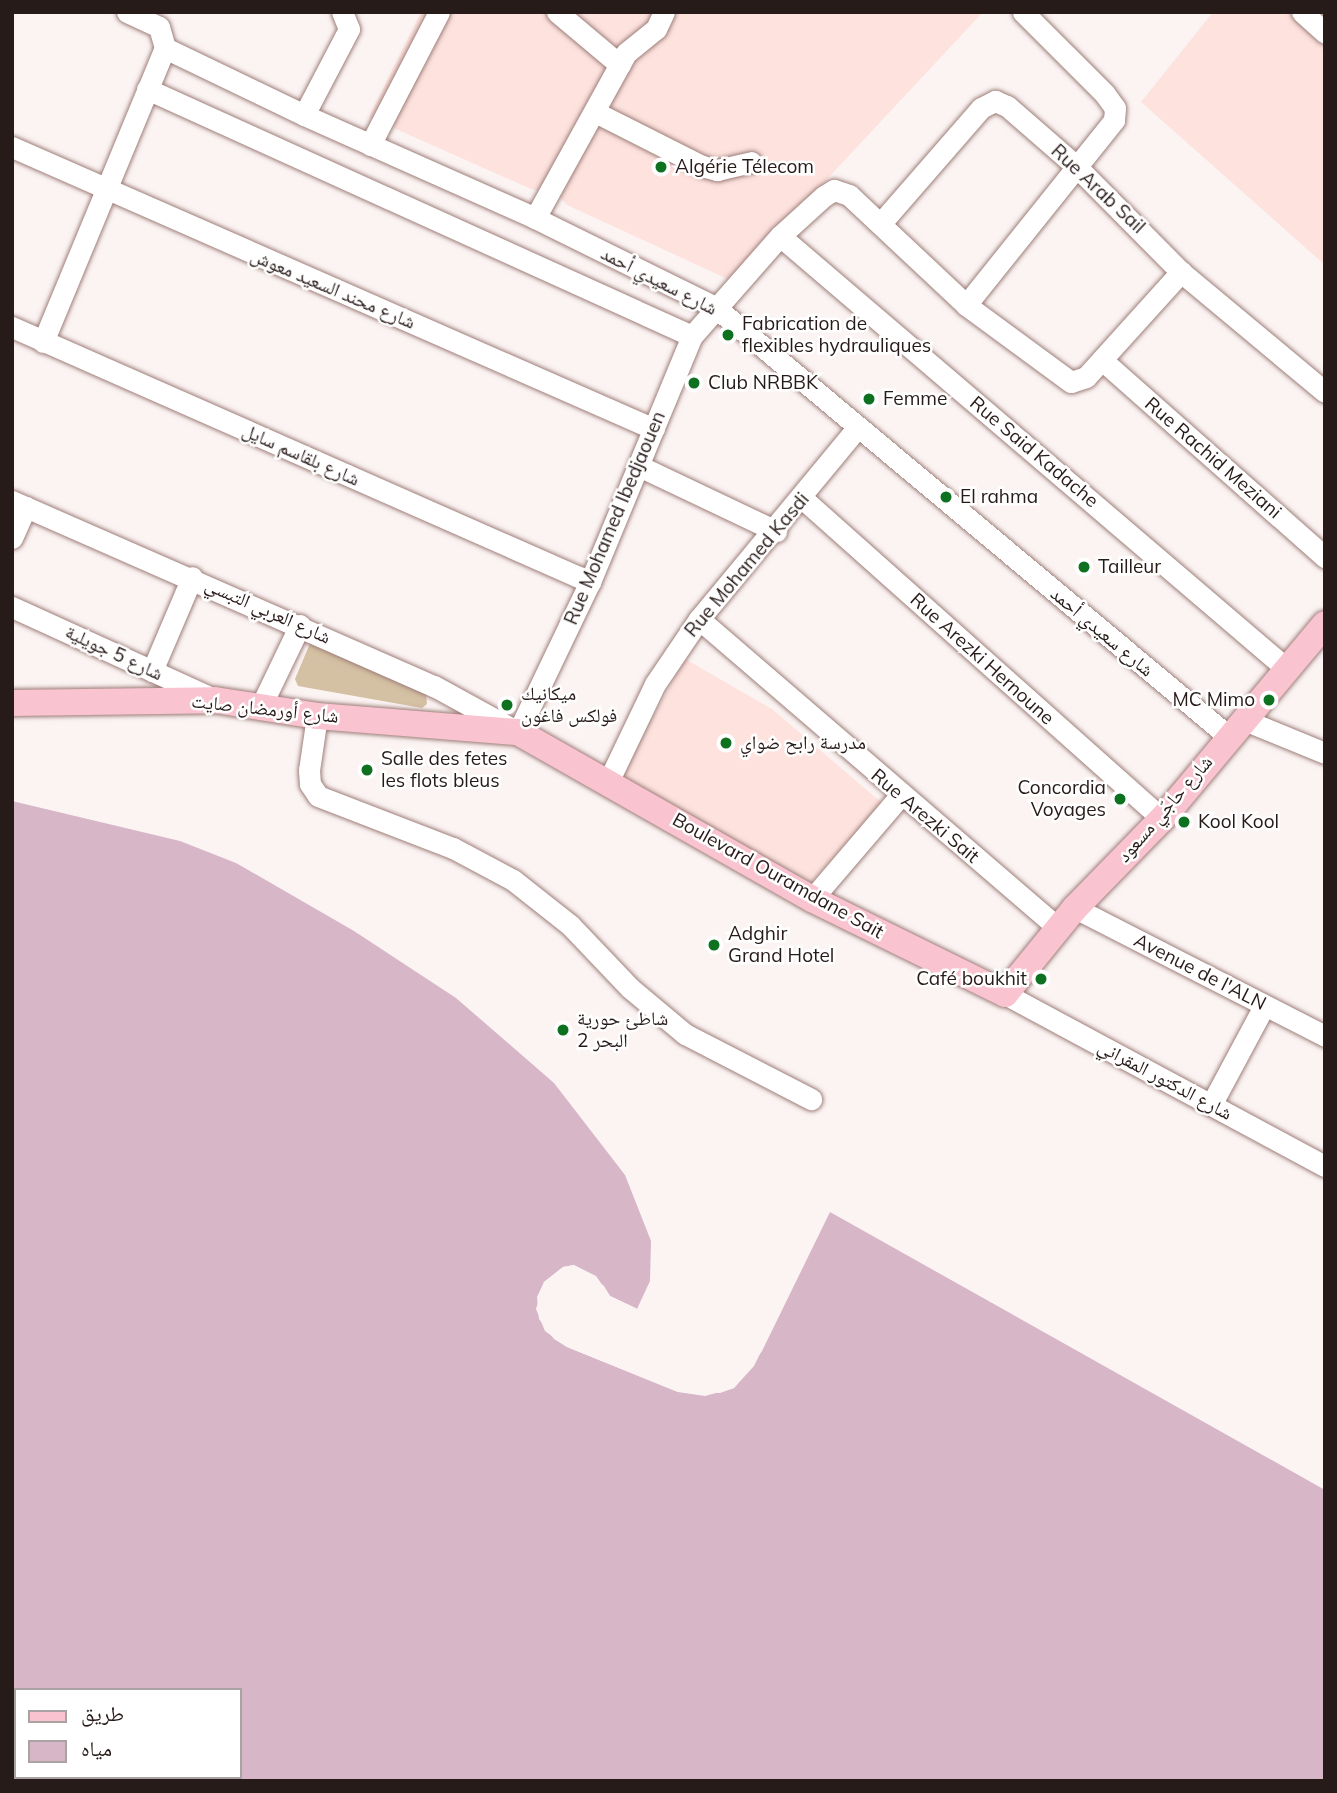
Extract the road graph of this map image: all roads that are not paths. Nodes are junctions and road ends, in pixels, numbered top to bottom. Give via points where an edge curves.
1 (342, 12) edge
2 (439, 12) edge
3 (557, 12) edge
4 (664, 12) edge
5 (1023, 12) edge
6 (1302, 12) edge
7 (137, 15) edge
8 (1325, 33) edge
9 (165, 48) junction
10 (621, 65) junction
11 (147, 89) junction
12 (595, 112) junction
13 (304, 115) junction
14 (370, 145) junction
15 (12, 147) edge
16 (751, 162) dead end
17 (1076, 166) junction
18 (103, 190) junction
19 (535, 218) junction
20 (881, 223) junction
21 (780, 236) junction
22 (1181, 272) junction
23 (966, 305) junction
24 (715, 307) junction
25 (12, 327) edge
26 (692, 336) junction
27 (43, 342) junction
28 (1101, 360) junction
29 (1325, 392) edge
30 (654, 429) junction
31 (856, 429) junction
32 (639, 466) junction
33 (802, 498) junction
34 (19, 504) edge
35 (776, 531) junction
36 (12, 538) edge
37 (1325, 557) edge
38 (192, 577) junction
39 (590, 582) junction
40 (12, 607) edge
41 (699, 619) junction
42 (1325, 624) edge
43 (300, 625) junction
44 (1287, 669) junction
45 (152, 671) junction
46 (215, 700) junction
47 (12, 703) edge
48 (260, 708) junction
49 (317, 716) junction
50 (1235, 727) junction
51 (518, 732) junction
52 (1325, 754) edge
53 (608, 782) junction
54 (900, 796) junction
55 (1162, 819) junction
56 (812, 898) junction
57 (1075, 908) junction
58 (1058, 928) junction
59 (1005, 993) junction
60 (1264, 1006) junction
61 (1325, 1035) edge
62 (811, 1099) dead end
63 (1211, 1105) junction
64 (1325, 1166) edge

1 - 13 street via 349,29
2 - 14 street
3 - 10 street
4 - 10 street via 656,29 626,53
5 - 17 street via 1115,108 1114,120
6 - 8 street
7 - 9 street, شارع سعيدي أحمد via 159,27
9 - 11 street
9 - 13 street, شارع سعيدي أحمد
10 - 12 street
11 - 18 street
11 - 26 street
12 - 16 street via 702,166 717,170
12 - 19 street
13 - 14 street, شارع سعيدي أحمد
14 - 19 street, شارع سعيدي أحمد
15 - 18 street, شارع محند السعيد معوش
17 - 20 street, Rue Arab Sail via 1007,106 995,101 981,108
17 - 22 street, Rue Arab Sail
17 - 23 street
18 - 27 street
18 - 30 street, شارع محند السعيد معوش
19 - 24 street, شارع سعيدي أحمد
20 - 21 street, Rue Mohamed Ibedjaouen via 849,195 834,190
20 - 23 street
21 - 24 street, Rue Mohamed Ibedjaouen
21 - 44 street, Rue Said Kadache
22 - 28 street
22 - 29 street, Rue Arab Sail
23 - 28 street via 1071,382 1086,377
24 - 26 street, Rue Mohamed Ibedjaouen
24 - 31 street, شارع سعيدي أحمد
25 - 27 street, شارع بلقاسم سايل
26 - 30 street, Rue Mohamed Ibedjaouen
27 - 39 street, شارع بلقاسم سايل
28 - 37 street, Rue Rachid Meziani
30 - 32 street, Rue Mohamed Ibedjaouen
31 - 33 street, Rue Mohamed Kasdi
31 - 50 street, شارع سعيدي أحمد
32 - 35 street
32 - 39 street, Rue Mohamed Ibedjaouen
33 - 35 street, Rue Mohamed Kasdi
33 - 55 street, Rue Arezki Hernoune
34 - 36 street
34 - 38 street, شارع العربي التبسي
35 - 41 street, Rue Mohamed Kasdi
38 - 43 street, شارع العربي التبسي
38 - 45 street
39 - 51 street, Rue Mohamed Ibedjaouen
40 - 45 street, شارع 5 جويلية
41 - 53 street, Rue Mohamed Kasdi via 655,684
41 - 54 street, Rue Arezki Sait
42 - 44 main road, شارع حاجّي مسعود
43 - 48 street
43 - 51 street, شارع العربي التبسي via 434,686
44 - 50 main road, شارع حاجّي مسعود
45 - 46 street, شارع 5 جويلية
46 - 47 main road, شارع أورمضان صايت
46 - 48 main road, شارع أورمضان صايت
48 - 49 main road, شارع أورمضان صايت
49 - 51 main road, شارع أورمضان صايت
49 - 62 street via 309,769 310,784 318,796 453,848 513,880 570,925 630,988 685,1034
50 - 52 street, شارع سعيدي أحمد
50 - 55 main road, شارع حاجّي مسعود
51 - 53 main road, Boulevard Ouramdane Sait
53 - 56 main road, Boulevard Ouramdane Sait
54 - 56 street
54 - 58 street, Rue Arezki Sait
55 - 57 main road, شارع حاجّي مسعود
56 - 59 main road, Boulevard Ouramdane Sait
57 - 58 main road, شارع حاجّي مسعود
57 - 60 street, Avenue de l'ALN
58 - 59 main road, شارع حاجّي مسعود
59 - 63 street, شارع الدكتور المقراني
60 - 61 street, Avenue de l'ALN
60 - 63 street
63 - 64 street, شارع الدكتور المقراني

